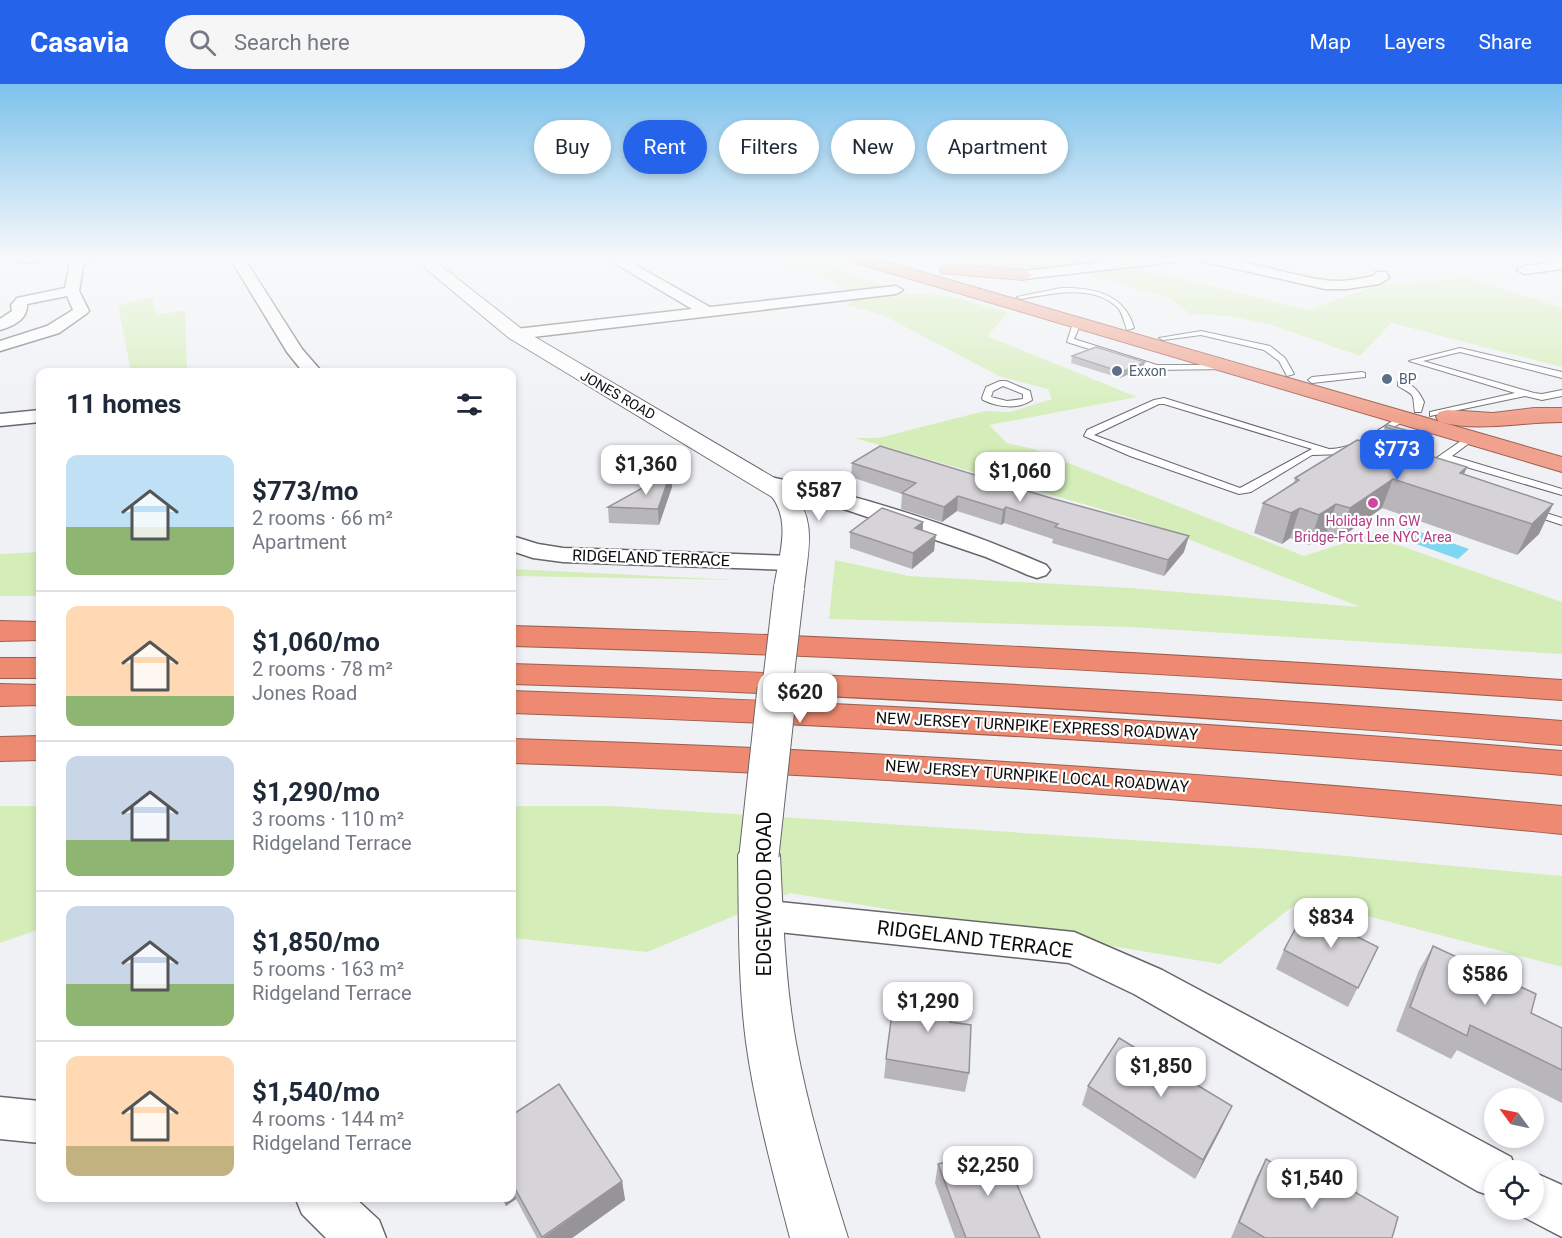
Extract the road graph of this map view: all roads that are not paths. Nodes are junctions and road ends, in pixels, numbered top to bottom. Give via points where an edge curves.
1 (20, 312) edge
2 (80, 312) edge
3 (270, 312) edge
4 (488, 312) edge
5 (708, 312) edge
6 (1031, 312) edge
7 (1039, 312) edge
8 (1074, 312) edge
9 (1125, 312) edge
10 (1070, 321) junction
11 (0, 326) edge
12 (1130, 328) junction
13 (516, 334) junction
14 (0, 346) edge
15 (309, 368) edge
16 (1362, 375) dead end
17 (1562, 375) edge
18 (1312, 380) junction
19 (1401, 384) dead end
20 (1523, 393) junction
21 (1562, 393) edge
22 (1418, 414) junction
23 (36, 416) edge
24 (1562, 416) edge
25 (0, 420) edge
26 (1472, 438) junction
27 (1562, 448) edge
28 (1325, 450) junction
29 (1350, 450) junction
30 (1361, 456) edge
31 (1444, 457) junction
32 (1562, 465) edge
33 (1424, 476) edge
34 (770, 484) junction
35 (1562, 492) edge
36 (1519, 508) edge
37 (1562, 522) edge
38 (516, 545) edge
39 (1037, 570) dead end
40 (790, 576) junction
41 (0, 631) edge
42 (36, 631) edge
43 (516, 636) edge
44 (0, 668) edge
45 (36, 668) edge
46 (516, 674) edge
47 (1562, 690) edge
48 (0, 695) edge
49 (36, 695) edge
50 (516, 702) edge
51 (1562, 733) edge
52 (36, 748) edge
53 (0, 749) edge
54 (516, 751) edge
55 (1562, 763) edge
56 (1562, 820) edge
57 (759, 915) junction
58 (0, 1118) edge
59 (36, 1122) edge
60 (1484, 1168) edge
61 (324, 1202) edge
62 (1544, 1202) edge
63 (1562, 1212) edge
64 (361, 1238) edge
65 (819, 1238) edge

1 - 11 street
2 - 14 street via 70,322
3 - 15 street
4 - 13 street, JONES ROAD
5 - 13 street
6 - 10 highway
7 - 10 highway
8 - 12 highway
9 - 12 lane
10 - 22 highway via 1228,367
12 - 18 highway
13 - 34 street, JONES ROAD
16 - 18 lane
17 - 20 lane via 1460,350 1413,361
18 - 22 highway
19 - 22 lane via 1415,392 1420,402
20 - 21 lane via 1542,397
20 - 22 lane
22 - 24 highway via 1483,420
22 - 26 highway
22 - 27 highway
22 - 29 lane
23 - 25 street
24 - 27 highway via 1541,428
26 - 31 lane
26 - 32 highway
28 - 28 lane via 1310,452 1239,491 1089,436 1090,432 1164,401
28 - 29 lane
29 - 30 lane
31 - 33 lane
31 - 35 lane
34 - 39 street, JONES ROAD via 822,494
34 - 40 street, EDGEWOOD ROAD via 785,496 795,512
36 - 37 lane
38 - 40 street, RIDGELAND TERRACE via 563,555
40 - 57 street, EDGEWOOD ROAD, bridge via 760,829
41 - 42 highway
43 - 47 highway via 1035,657
44 - 45 highway
46 - 51 highway, NEW JERSEY TURNPIKE EXPRESS ROADWAY via 990,694
48 - 49 highway
50 - 55 highway, NEW JERSEY TURNPIKE EXPRESS ROADWAY via 1064,726
52 - 53 highway
54 - 56 highway, NEW JERSEY TURNPIKE LOCAL ROADWAY via 968,770
57 - 60 street, RIDGELAND TERRACE via 1074,948 1149,982
57 - 65 street, EDGEWOOD ROAD via 771,1045
58 - 59 street
61 - 64 street
62 - 63 street

